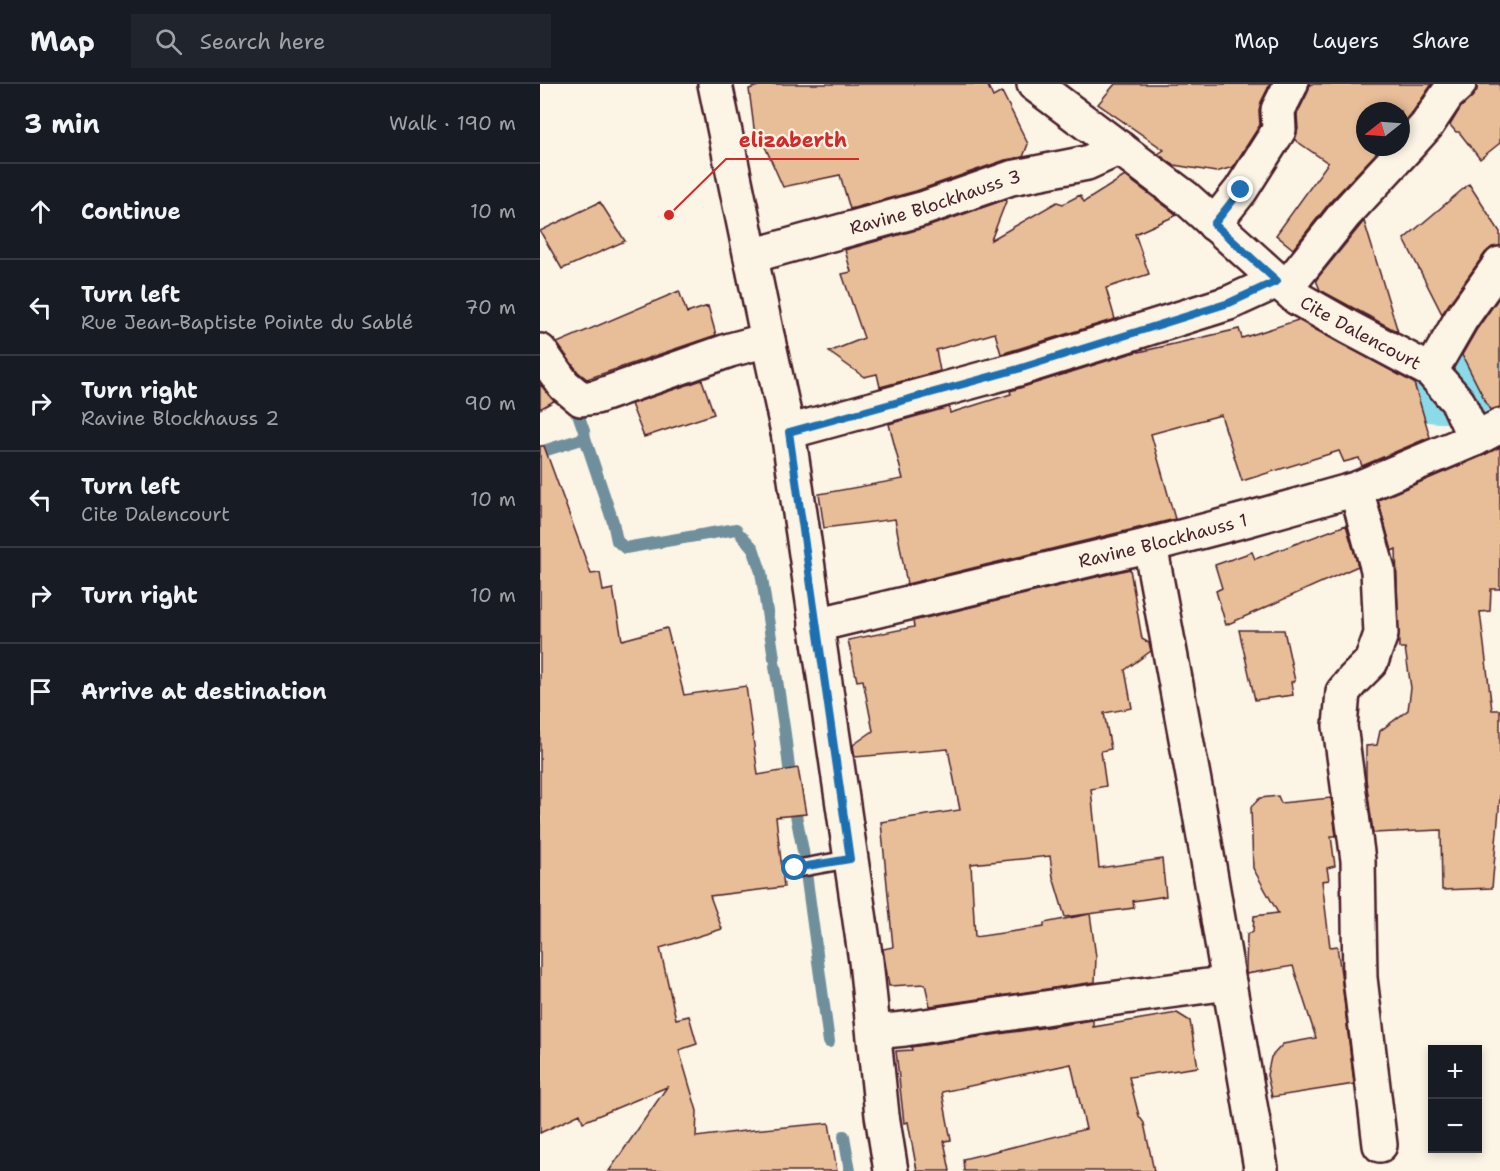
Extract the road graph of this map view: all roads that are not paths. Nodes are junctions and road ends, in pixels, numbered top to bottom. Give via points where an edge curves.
1 (715, 84) edge
2 (1034, 84) edge
3 (1291, 84) edge
4 (1460, 84) edge
5 (1120, 148) junction
6 (1214, 224) junction
7 (751, 256) junction
8 (1500, 264) edge
9 (1281, 285) junction
10 (768, 340) junction
11 (540, 351) edge
12 (1431, 370) junction
13 (789, 432) junction
14 (1488, 432) edge
15 (1356, 489) junction
16 (1149, 545) junction
17 (816, 625) junction
18 (850, 859) junction
19 (795, 868) dead end
20 (1229, 983) junction
21 (874, 1032) junction
22 (1380, 1145) dead end
23 (1261, 1168) dead end
24 (891, 1171) edge

1 - 7 street
2 - 5 street, Cite Dalencourt
3 - 6 street via 1278,110 1279,130
4 - 9 street
5 - 6 street, Cite Dalencourt
5 - 7 street, Ravine Blockhauss 3 via 1088,163 1011,177 922,209
6 - 9 street, Cite Dalencourt
7 - 10 street
8 - 12 street
9 - 12 street, Cite Dalencourt via 1297,298
9 - 13 street via 1052,358
10 - 11 street via 581,399 564,385
10 - 13 street
12 - 14 street, Cite Dalencourt
13 - 17 street
14 - 15 street, Ravine Blockhauss 1
15 - 16 street, Ravine Blockhauss 1
15 - 22 street via 1378,570 1382,634 1371,662 1343,692 1340,726 1358,860 1360,978
16 - 17 street, Ravine Blockhauss 1
16 - 20 street
17 - 18 street
18 - 19 lane
18 - 21 street
20 - 21 street
20 - 23 street
21 - 24 street

